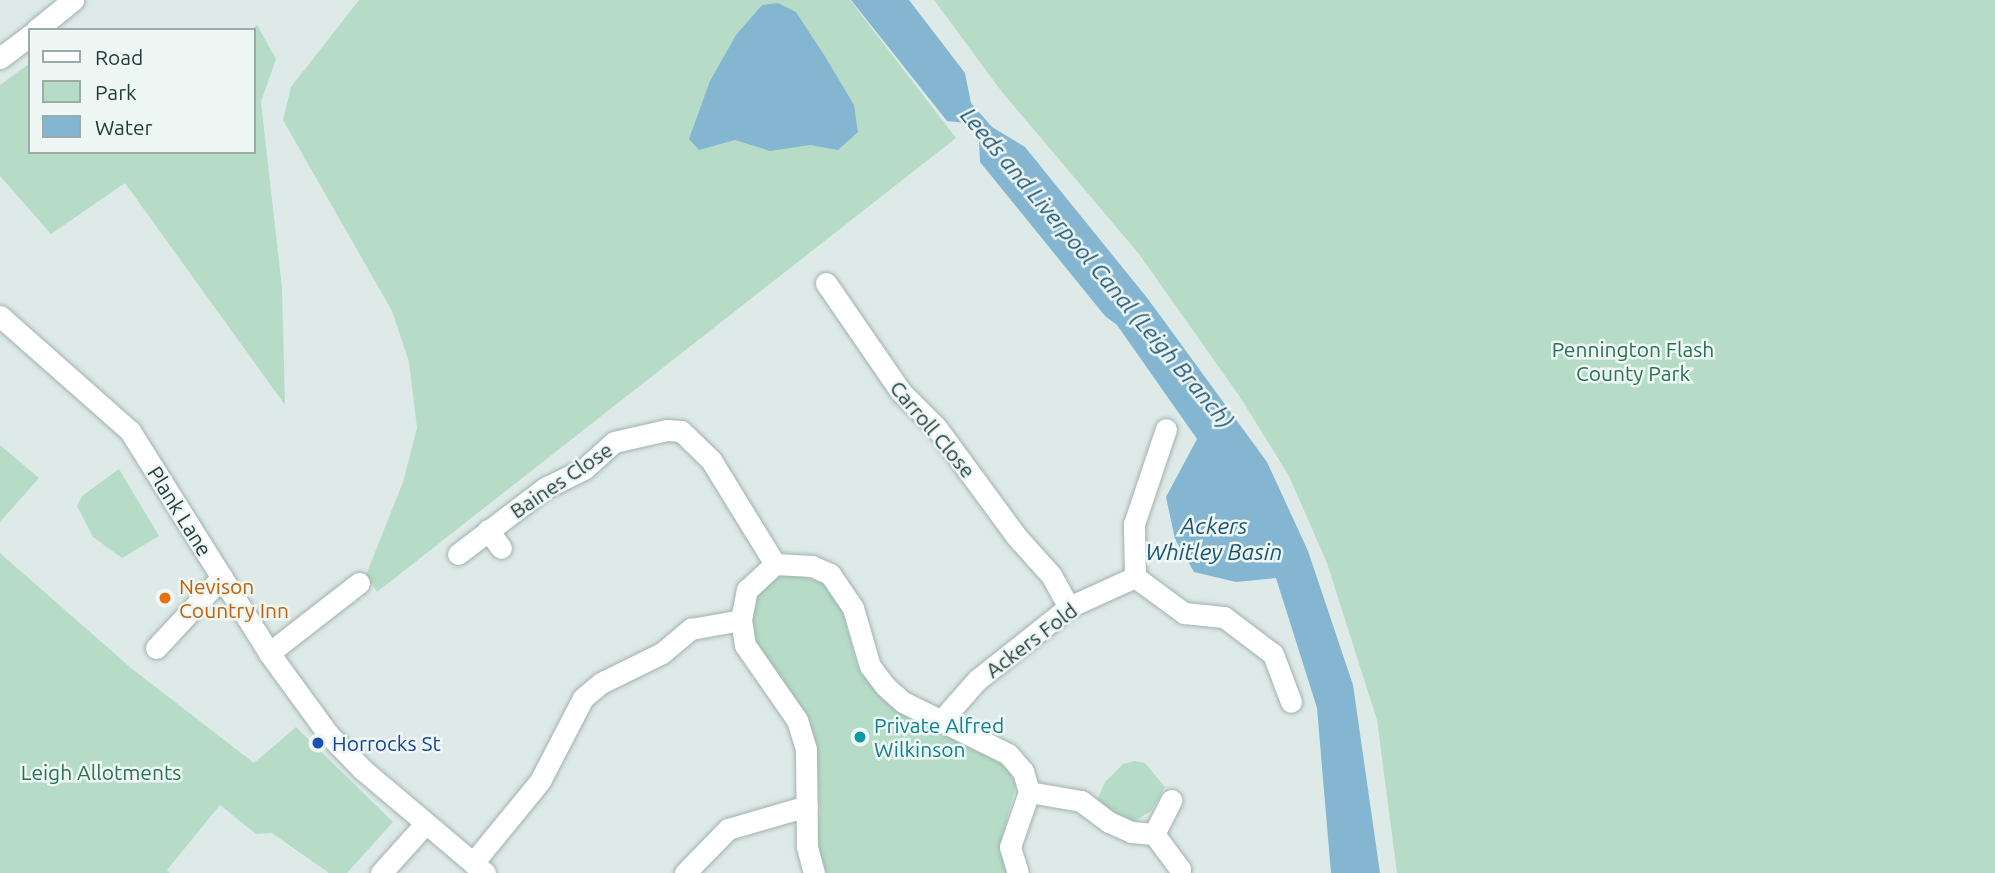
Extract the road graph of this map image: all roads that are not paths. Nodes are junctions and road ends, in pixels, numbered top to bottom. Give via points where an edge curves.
1 (73, 0) edge
2 (38, 28) edge
3 (28, 36) edge
4 (0, 58) edge
5 (826, 283) dead end
6 (0, 316) edge
7 (1166, 429) dead end
8 (488, 530) junction
9 (501, 548) dead end
10 (458, 554) dead end
11 (775, 564) junction
12 (222, 577) junction
13 (1135, 578) junction
14 (359, 583) dead end
15 (1069, 607) junction
16 (741, 620) junction
17 (156, 648) dead end
18 (269, 653) junction
19 (1291, 702) dead end
20 (941, 721) junction
21 (1029, 792) junction
22 (1171, 800) dead end
23 (807, 806) junction
24 (425, 824) junction
25 (1154, 834) junction
26 (479, 868) edge
27 (1180, 869) dead end
28 (381, 873) edge
29 (685, 873) edge
30 (814, 873) edge
31 (1018, 873) edge

1 - 2 street
3 - 4 street
5 - 15 street, Carroll Close via 901,392 936,427 1016,536 1051,575
6 - 12 street, Plank Lane via 130,431
7 - 13 street via 1135,524
8 - 9 street, Baines Close
8 - 10 street, Baines Close
8 - 11 street, Baines Close via 545,488 584,469 614,442 646,433 681,431 711,460
11 - 16 street via 747,590
11 - 20 street via 812,566 830,575 853,608 870,666 903,702
12 - 17 street
12 - 18 street, Plank Lane
13 - 15 street, Ackers Fold
13 - 19 street via 1184,613 1224,617 1273,654
14 - 18 street
15 - 20 street, Ackers Fold via 977,680
16 - 23 street via 745,645 797,720 806,749
16 - 26 street via 691,629 662,653 601,683 583,698 540,781
18 - 24 street, Plank Lane via 328,734
20 - 21 street via 1008,754 1023,771
21 - 25 street via 1081,801 1120,827
21 - 31 street via 1010,847
22 - 25 street
23 - 29 street via 728,829
23 - 30 street via 807,847
24 - 26 street, Plank Lane
24 - 28 street
25 - 27 street

